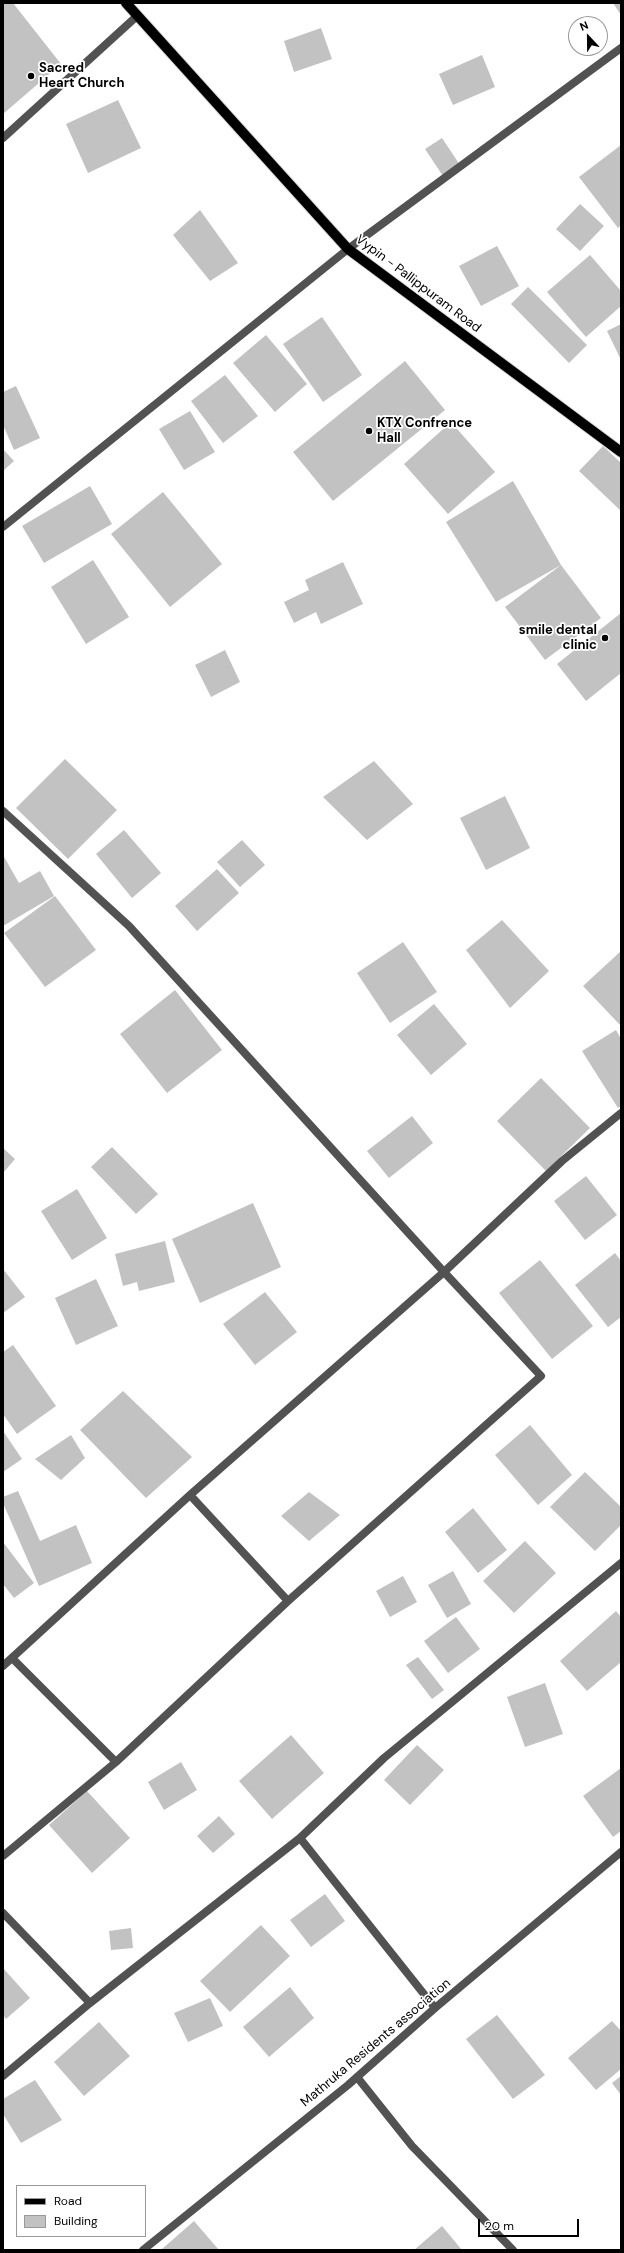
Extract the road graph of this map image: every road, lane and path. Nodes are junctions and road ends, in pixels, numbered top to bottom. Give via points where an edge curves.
1 (126, 3) edge
2 (137, 16) junction
3 (621, 48) edge
4 (3, 138) edge
5 (348, 249) junction
6 (621, 452) edge
7 (3, 526) edge
8 (3, 811) edge
9 (621, 1114) edge
10 (444, 1272) junction
11 (190, 1495) junction
12 (621, 1563) edge
13 (288, 1600) junction
14 (12, 1658) junction
15 (3, 1666) edge
16 (116, 1762) junction
17 (300, 1838) junction
18 (621, 1852) edge
19 (3, 1856) edge
20 (3, 1913) edge
21 (90, 2003) junction
22 (435, 2008) junction
23 (3, 2076) edge
24 (357, 2077) junction
25 (143, 2250) edge
26 (513, 2250) edge

1 - 2 main road, Vypin - Pallippuram Road
2 - 4 street
2 - 5 main road, Vypin - Pallippuram Road
3 - 5 street
5 - 6 main road, Vypin - Pallippuram Road
5 - 7 street
8 - 10 street via 129,926
9 - 10 street via 562,1161
10 - 11 street
10 - 13 street via 541,1376
11 - 13 street
11 - 14 street
12 - 17 street via 384,1758
13 - 16 street
14 - 15 street
14 - 16 street
16 - 19 street
17 - 21 street
17 - 22 street
18 - 22 street, Mathruka Residents association
20 - 21 street
21 - 23 street
22 - 24 street, Mathruka Residents association
24 - 25 street, Mathruka Residents association
24 - 26 street via 412,2146

